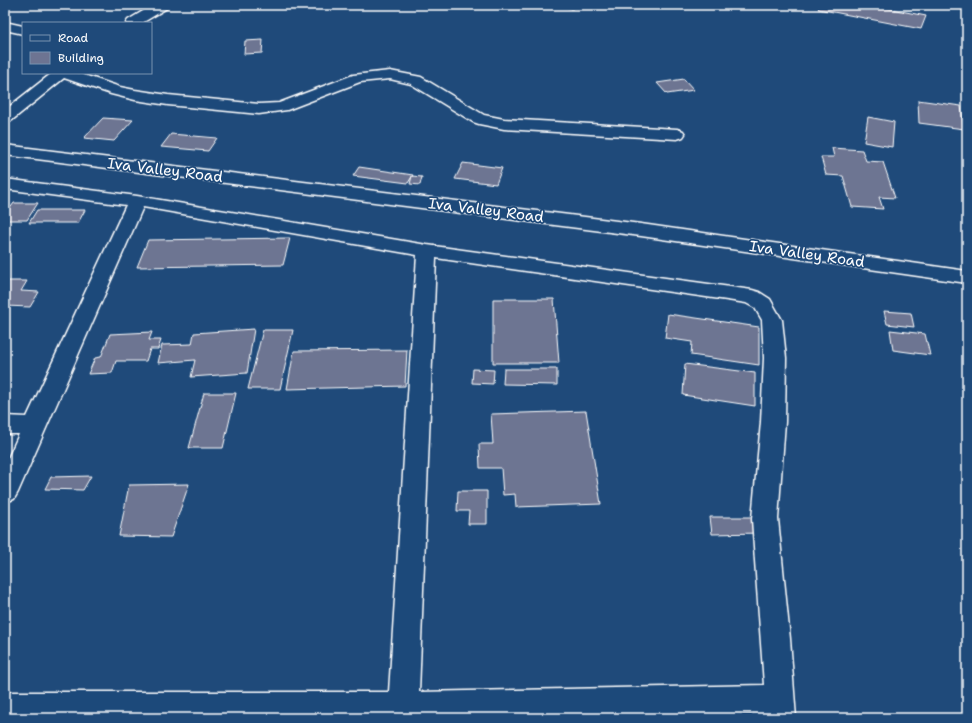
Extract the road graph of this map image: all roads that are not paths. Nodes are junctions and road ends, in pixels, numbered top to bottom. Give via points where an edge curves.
1 (162, 5) edge
2 (135, 22) edge
3 (5, 26) edge
4 (22, 30) edge
5 (61, 74) edge
6 (65, 74) edge
7 (5, 118) edge
8 (677, 134) dead end
9 (5, 150) edge
10 (5, 184) edge
11 (137, 201) junction
12 (427, 251) junction
13 (967, 277) edge
14 (5, 425) edge
15 (35, 426) junction
16 (5, 492) edge
17 (5, 707) edge
18 (403, 707) junction
19 (780, 709) edge

1 - 2 street
3 - 4 street
5 - 7 street
6 - 8 street via 135,95 258,109 281,107 358,78 390,75 416,80 479,119 504,124
9 - 13 street, Iva Valley Road via 640,230
10 - 11 street
11 - 12 street
11 - 15 street
12 - 18 street
12 - 19 street via 727,293 752,297 763,304 772,320 775,358 765,519
14 - 15 street
15 - 16 street
17 - 18 street
18 - 19 street

